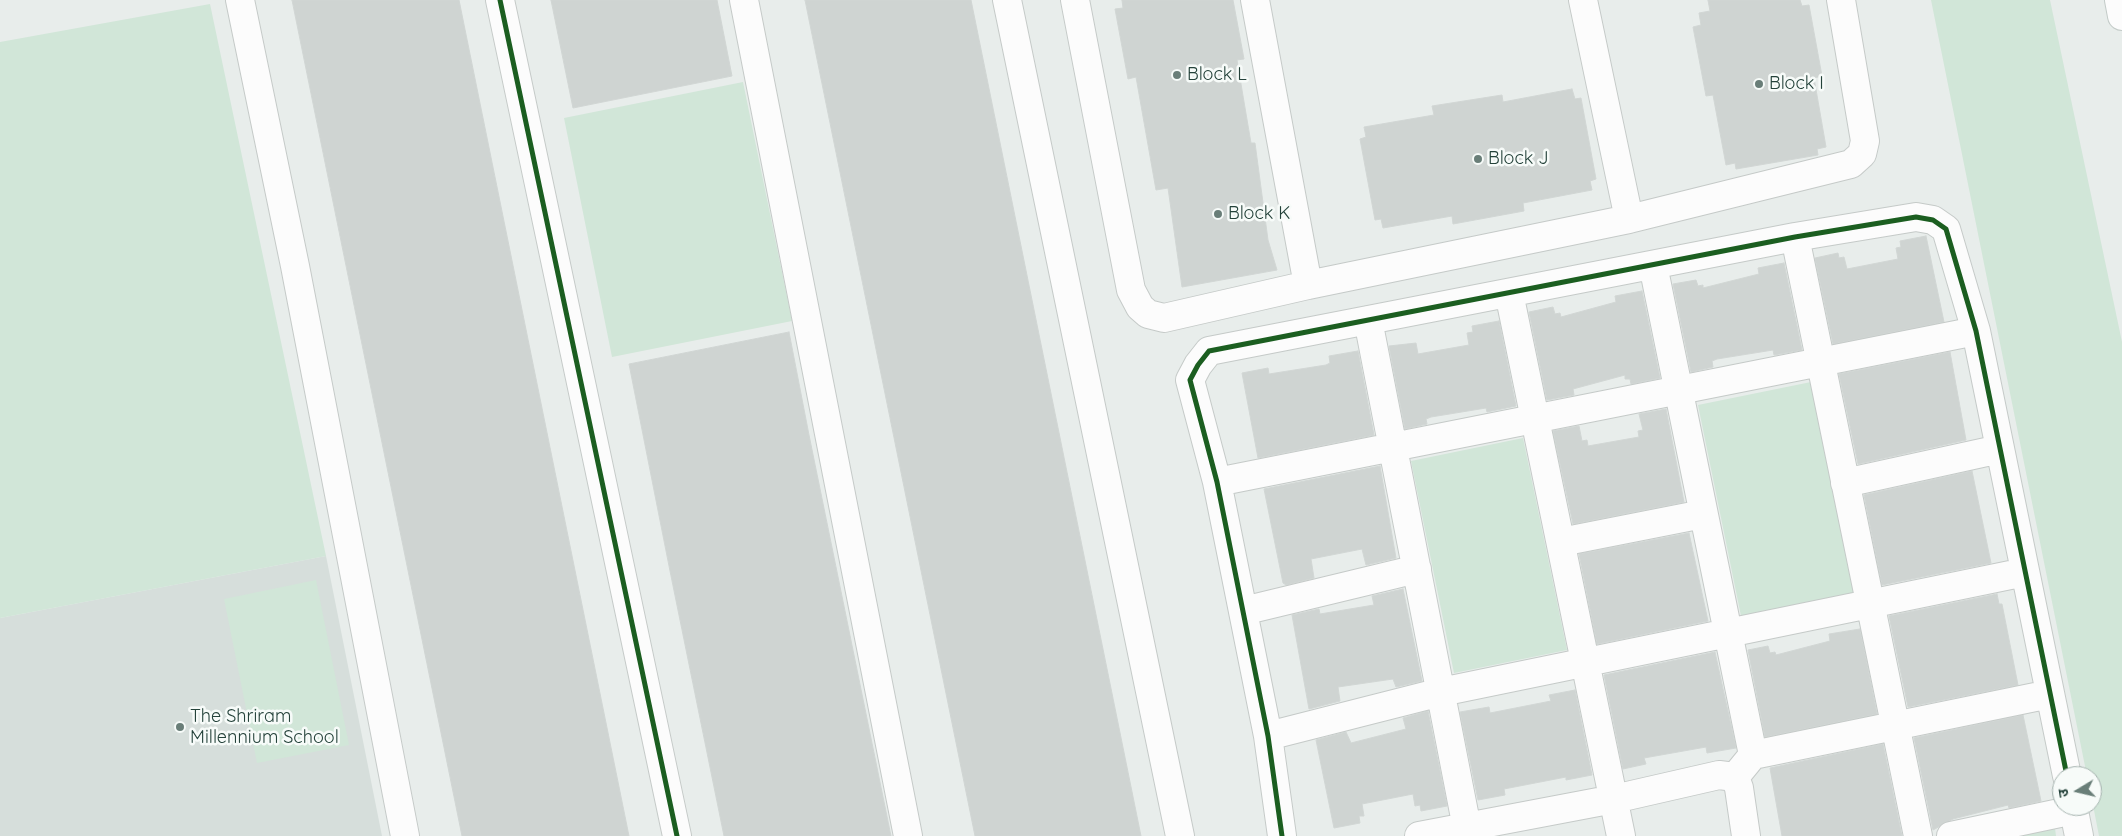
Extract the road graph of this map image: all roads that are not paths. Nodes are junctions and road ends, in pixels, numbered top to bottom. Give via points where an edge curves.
1 (240, 0) edge
2 (500, 0) edge
3 (744, 0) edge
4 (1007, 0) edge
5 (1074, 0) edge
6 (1255, 0) edge
7 (1583, 0) edge
8 (1841, 0) edge
9 (2119, 0) edge
10 (2122, 16) edge
11 (1629, 219) junction
12 (1795, 237) junction
13 (1653, 265) junction
14 (1308, 285) junction
15 (1509, 293) junction
16 (1368, 320) junction
17 (1976, 331) junction
18 (1820, 362) junction
19 (1678, 390) junction
20 (1535, 419) junction
21 (1393, 447) junction
22 (2000, 449) junction
23 (1218, 482) junction
24 (1845, 483) junction
25 (1703, 514) junction
26 (1561, 542) junction
27 (1417, 569) junction
28 (2025, 572) junction
29 (1870, 604) junction
30 (1243, 611) junction
31 (1727, 633) junction
32 (1586, 662) junction
33 (1441, 692) junction
34 (2050, 694) junction
35 (1896, 726) junction
36 (1268, 736) junction
37 (1753, 755) junction
38 (2065, 766) edge
39 (1735, 777) junction
40 (1614, 799) junction
41 (2075, 817) edge
42 (1467, 828) junction
43 (405, 836) edge
44 (677, 836) edge
45 (908, 836) edge
46 (1180, 836) edge
47 (1282, 836) edge
48 (1419, 836) edge
49 (1621, 836) edge
50 (1746, 836) edge
51 (1918, 836) edge
52 (1951, 836) edge

1 - 43 street
2 - 44 street
3 - 45 street
4 - 46 street
5 - 14 street via 1131,290 1140,307 1148,314 1164,318
6 - 14 street
7 - 11 street
8 - 11 street via 1865,141 1862,154 1851,164
9 - 10 street
11 - 14 street
12 - 13 street
12 - 17 street via 1916,217 1933,220 1946,229
12 - 18 street
13 - 15 street
13 - 19 street
15 - 16 street
15 - 20 street
16 - 21 street
16 - 23 street via 1209,351 1190,380
17 - 18 street
17 - 22 street
18 - 19 street
18 - 24 street
19 - 20 street
19 - 25 street
20 - 21 street
20 - 26 street
21 - 23 street
21 - 27 street
22 - 24 street
22 - 28 street
23 - 30 street
24 - 29 street
25 - 26 street
25 - 31 street
26 - 32 street
27 - 30 street
27 - 33 street
28 - 29 street
28 - 34 street
29 - 31 street
29 - 35 street
30 - 36 street
31 - 32 street
31 - 37 street
32 - 33 street
32 - 40 street
33 - 36 street
33 - 42 street
34 - 35 street
34 - 38 street
35 - 37 street
35 - 51 street
36 - 47 street
37 - 39 street
39 - 40 street via 1719,775
39 - 50 street
40 - 42 street
40 - 49 street
41 - 52 street
42 - 48 street

